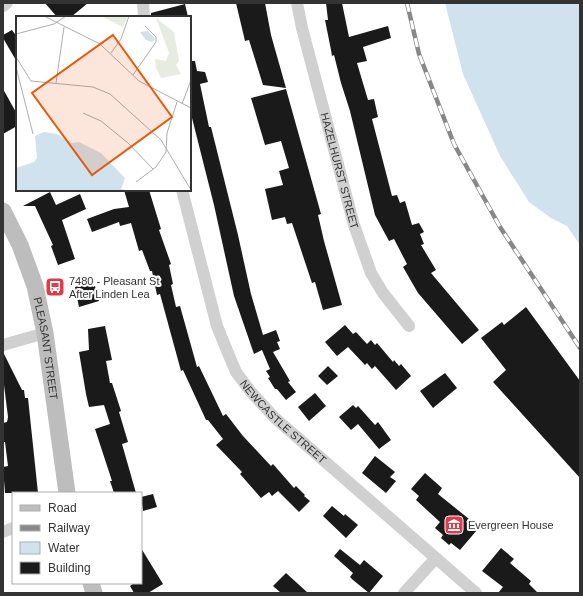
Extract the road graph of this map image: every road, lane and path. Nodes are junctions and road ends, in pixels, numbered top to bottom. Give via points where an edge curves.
1 (7, 3) edge
2 (142, 3) edge
3 (297, 3) edge
4 (3, 6) edge
5 (144, 16) edge
6 (182, 191) edge
7 (3, 211) edge
8 (409, 326) dead end
9 (45, 333) junction
10 (3, 345) edge
11 (67, 492) edge
12 (435, 559) junction
13 (404, 593) edge
14 (476, 593) edge

1 - 4 street
2 - 5 street
3 - 8 street, HAZELHURST STREET via 354,225 371,273
6 - 12 street, NEWCASTLE STREET via 217,326 236,372 274,418
7 - 9 main road, PLEASANT STREET via 35,286
9 - 10 street
9 - 11 main road, PLEASANT STREET
12 - 13 street
12 - 14 street, NEWCASTLE STREET

